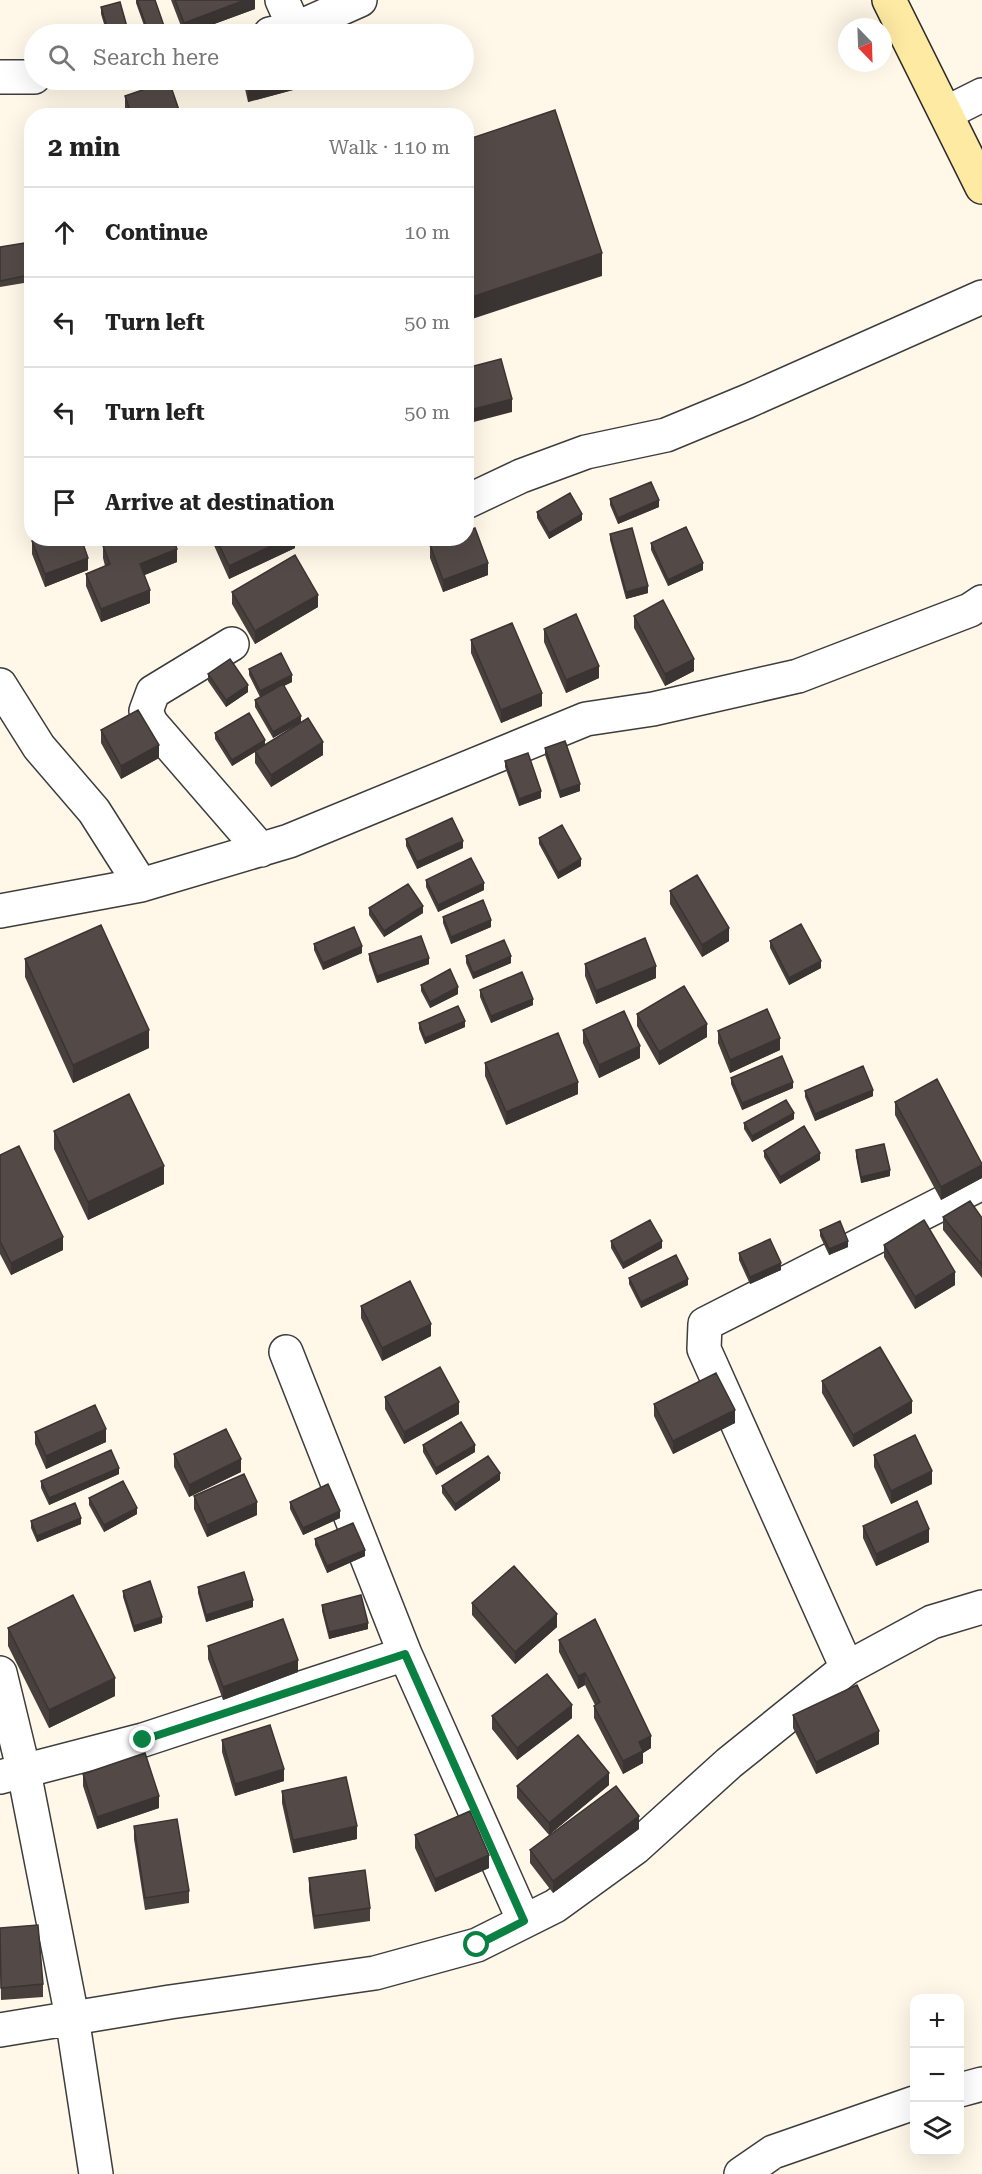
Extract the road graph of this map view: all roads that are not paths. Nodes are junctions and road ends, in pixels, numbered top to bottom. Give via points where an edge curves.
1 (360, 0) edge
2 (889, 0) edge
3 (282, 21) edge
4 (0, 77) edge
5 (24, 77) edge
6 (982, 95) edge
7 (946, 113) junction
8 (982, 187) edge
9 (982, 297) edge
10 (474, 498) edge
11 (982, 602) edge
12 (232, 644) dead end
13 (0, 686) edge
14 (261, 850) junction
15 (141, 885) junction
16 (0, 911) edge
17 (982, 1183) edge
18 (286, 1352) dead end
19 (982, 1606) edge
20 (405, 1654) junction
21 (847, 1668) junction
22 (0, 1673) edge
23 (12, 1775) edge
24 (524, 1921) junction
25 (72, 2017) junction
26 (0, 2030) edge
27 (982, 2084) edge
28 (964, 2089) edge
29 (910, 2105) edge
30 (96, 2174) edge
31 (741, 2174) edge

1 - 3 street
2 - 7 main road
4 - 5 street
6 - 7 street
7 - 8 main road
9 - 10 street via 666,435 586,452
11 - 14 street via 798,676 653,709 585,719
12 - 14 street via 153,692 146,711 151,723
13 - 15 street via 39,747 94,811
14 - 15 street
15 - 16 street
17 - 21 street via 705,1324 704,1349
18 - 20 street
19 - 21 street via 932,1622
20 - 23 street via 143,1740
20 - 24 street
21 - 24 street via 729,1763 635,1848 555,1906
22 - 23 street
23 - 25 street
24 - 25 street via 477,1945 375,1973
25 - 26 street
25 - 30 street
27 - 28 street
29 - 31 street via 773,2152

